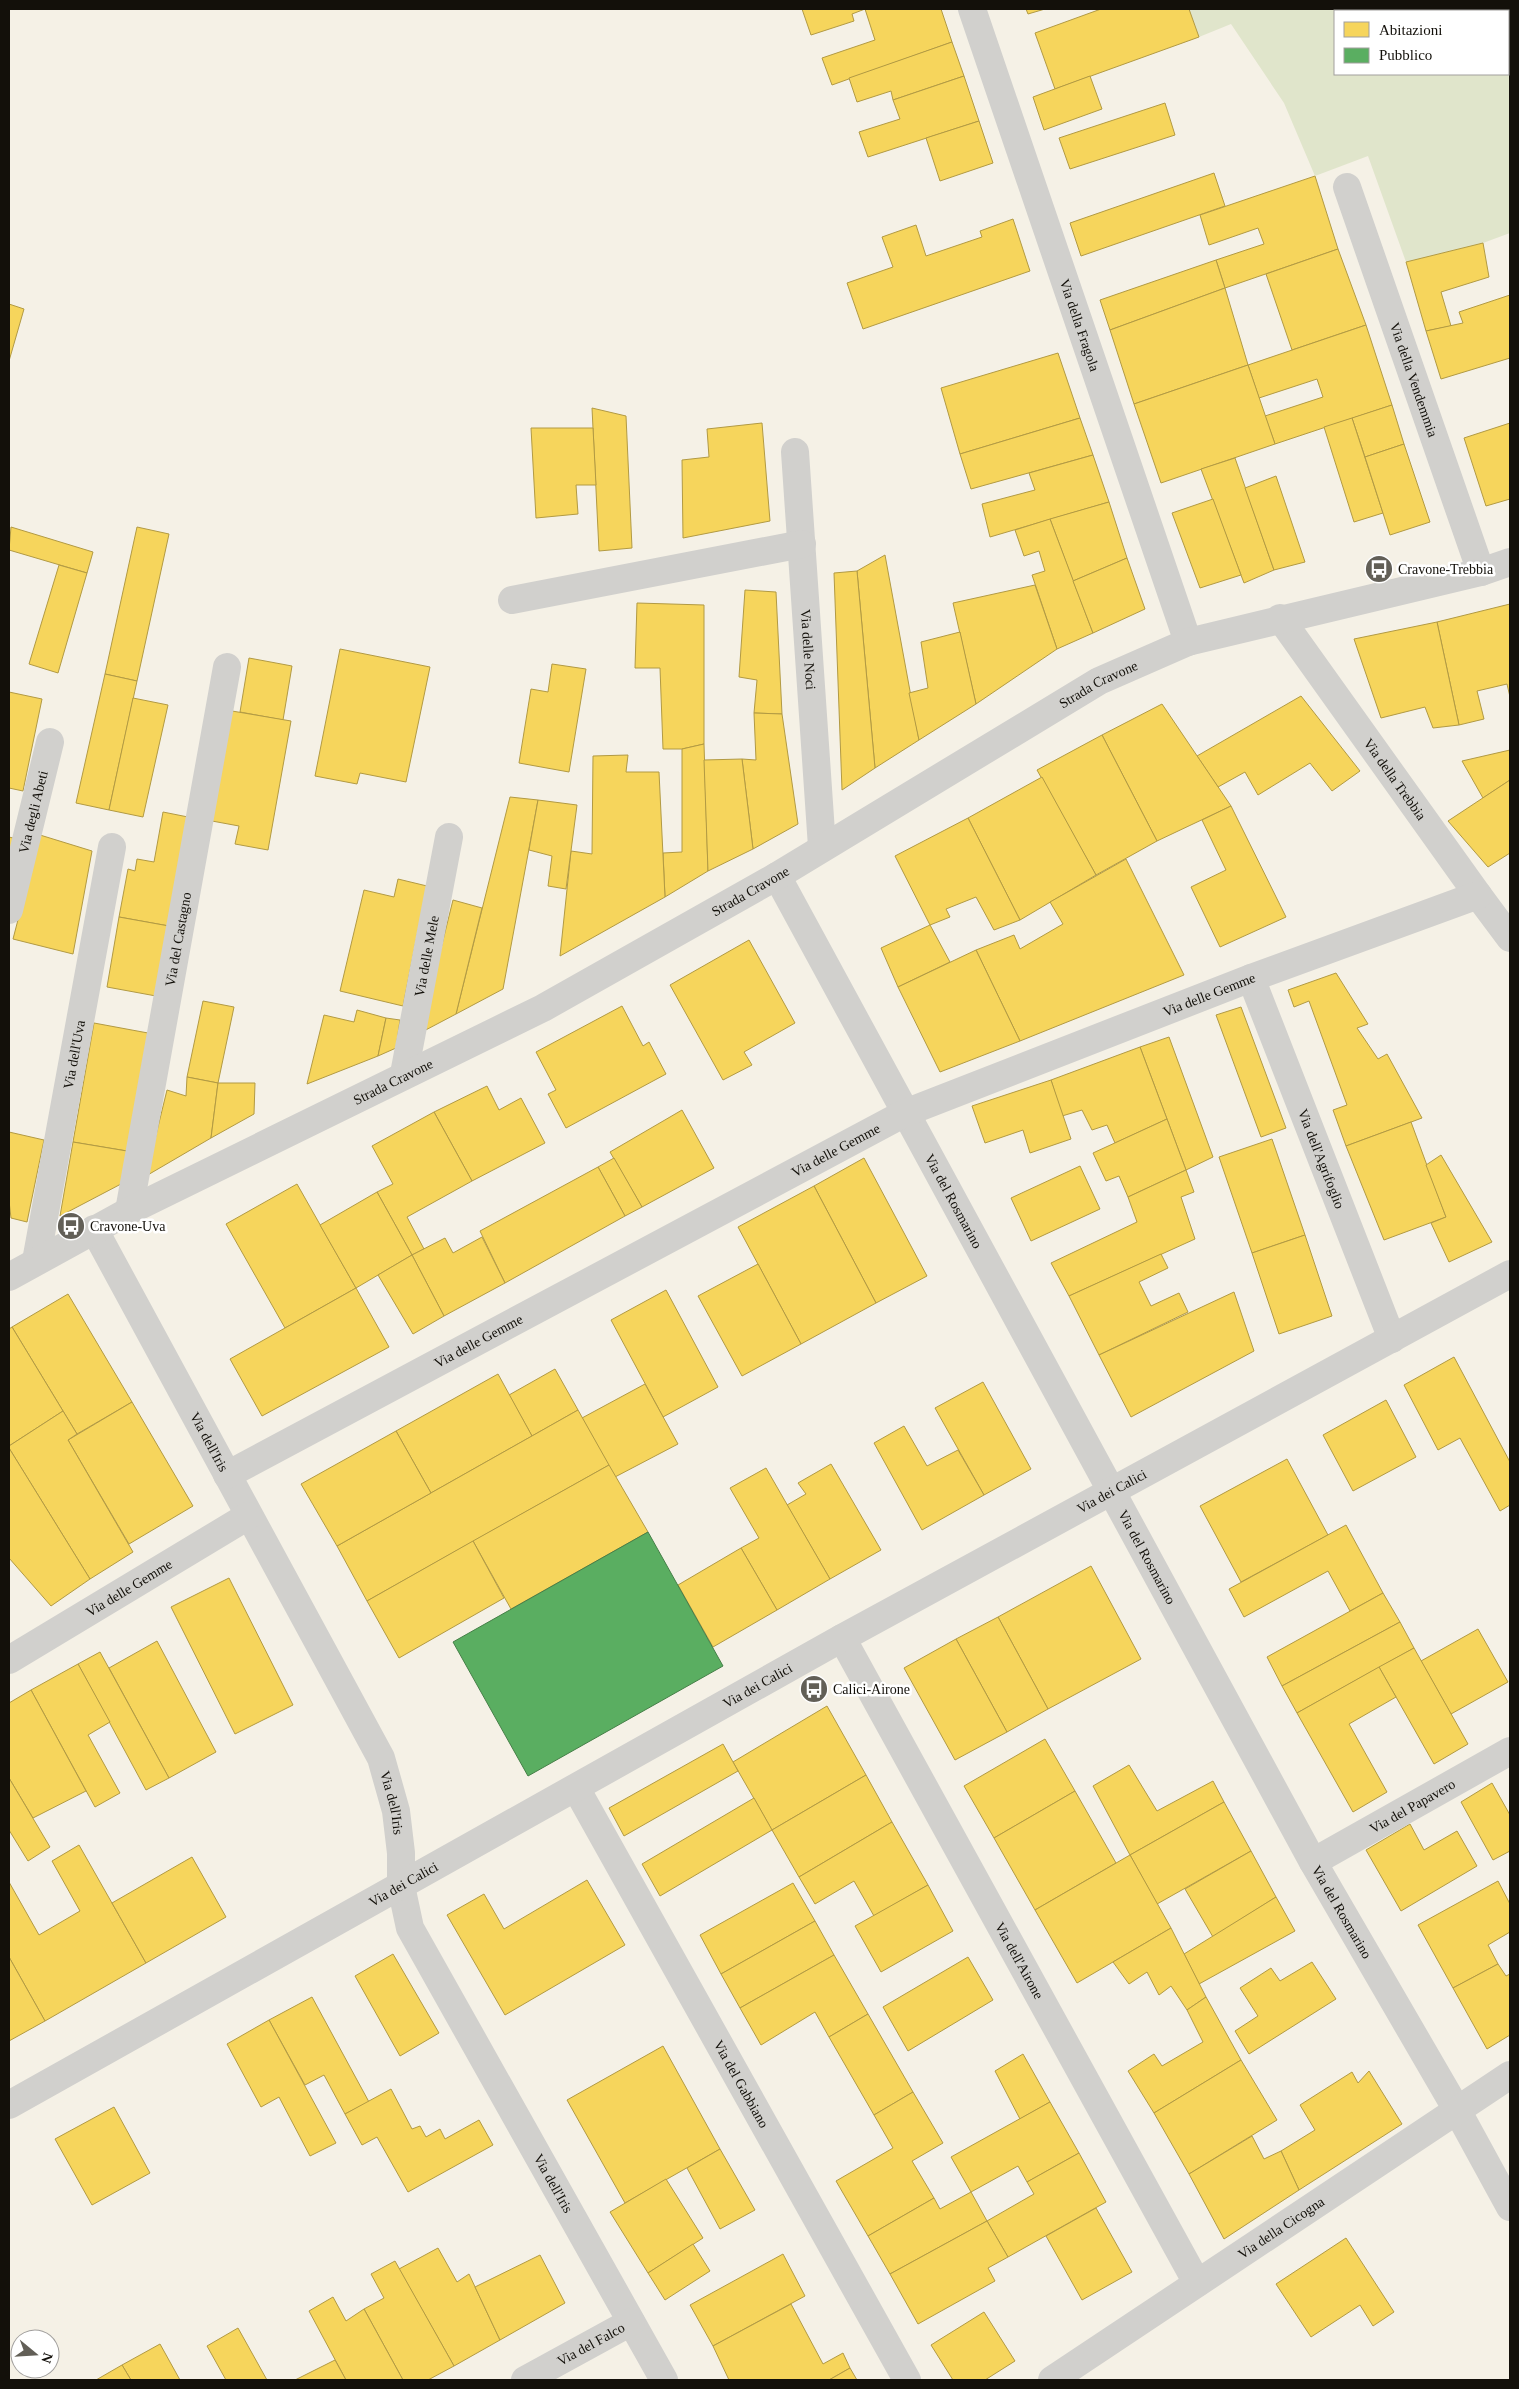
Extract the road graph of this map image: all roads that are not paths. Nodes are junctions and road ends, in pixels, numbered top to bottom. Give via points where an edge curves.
1 (972, 9) edge
2 (1347, 186) dead end
3 (796, 452) dead end
4 (802, 544) junction
5 (1510, 562) edge
6 (1481, 572) junction
7 (512, 600) dead end
8 (1280, 618) junction
9 (1188, 642) junction
10 (227, 667) dead end
11 (50, 742) dead end
12 (449, 837) dead end
13 (112, 847) dead end
14 (822, 847) junction
15 (777, 876) junction
16 (1478, 895) junction
17 (9, 910) edge
18 (1510, 938) edge
19 (1251, 978) junction
20 (404, 1074) junction
21 (905, 1113) junction
22 (129, 1211) junction
23 (94, 1229) junction
24 (36, 1261) junction
25 (1510, 1274) edge
26 (9, 1277) edge
27 (1392, 1339) junction
28 (227, 1475) junction
29 (1112, 1492) junction
30 (248, 1516) junction
31 (842, 1638) junction
32 (9, 1660) edge
33 (1510, 1751) edge
34 (576, 1788) junction
35 (1313, 1862) junction
36 (401, 1886) junction
37 (1510, 2075) edge
38 (9, 2105) edge
39 (1457, 2110) junction
40 (1510, 2207) edge
41 (1197, 2283) junction
42 (631, 2322) junction
43 (525, 2380) edge
44 (664, 2380) edge
45 (907, 2380) edge
46 (1052, 2380) edge

1 - 9 street, Via della Fragola
2 - 6 street, Via della Vendemmia
3 - 4 street, Via delle Noci
4 - 7 street
4 - 14 street, Via delle Noci
5 - 6 street, Strada Cravone
6 - 8 street, Strada Cravone
8 - 9 street, Strada Cravone
8 - 16 street, Via della Trebbia
9 - 14 street, Strada Cravone via 1100,682
10 - 22 street, Via del Castagno
11 - 17 street, Via degli Abeti
12 - 20 street, Via delle Mele
13 - 24 street, Via dell'Uva
14 - 15 street, Strada Cravone
15 - 20 street, Strada Cravone via 543,1008
15 - 21 street, Via del Rosmarino
16 - 18 street, Via della Trebbia
16 - 19 street, Via delle Gemme
19 - 21 street, Via delle Gemme
19 - 27 street, Via dell'Agrifoglio
20 - 22 street, Strada Cravone
21 - 28 street, Via delle Gemme
21 - 29 street, Via del Rosmarino
22 - 23 street, Strada Cravone
23 - 24 street, Strada Cravone
23 - 28 street, Via dell'Iris
24 - 26 street, Strada Cravone
25 - 27 street, Via dei Calici
27 - 29 street, Via dei Calici
28 - 30 street, Via dell'Iris
29 - 31 street, Via dei Calici
29 - 35 street, Via del Rosmarino
30 - 32 street, Via delle Gemme
30 - 36 street, Via dell'Iris via 381,1758 396,1811
31 - 34 street, Via dei Calici
31 - 41 street, Via dell'Airone
33 - 35 street, Via del Papavero
34 - 36 street, Via dei Calici
34 - 45 street, Via del Gabbiano
35 - 39 street, Via del Rosmarino
36 - 38 street, Via dei Calici
36 - 42 street, Via dell'Iris via 410,1928
37 - 39 street, Via della Cicogna
39 - 40 street, Via del Rosmarino
39 - 41 street, Via della Cicogna
41 - 46 street, Via della Cicogna
42 - 43 street, Via del Falco
42 - 44 street, Via dell'Iris

